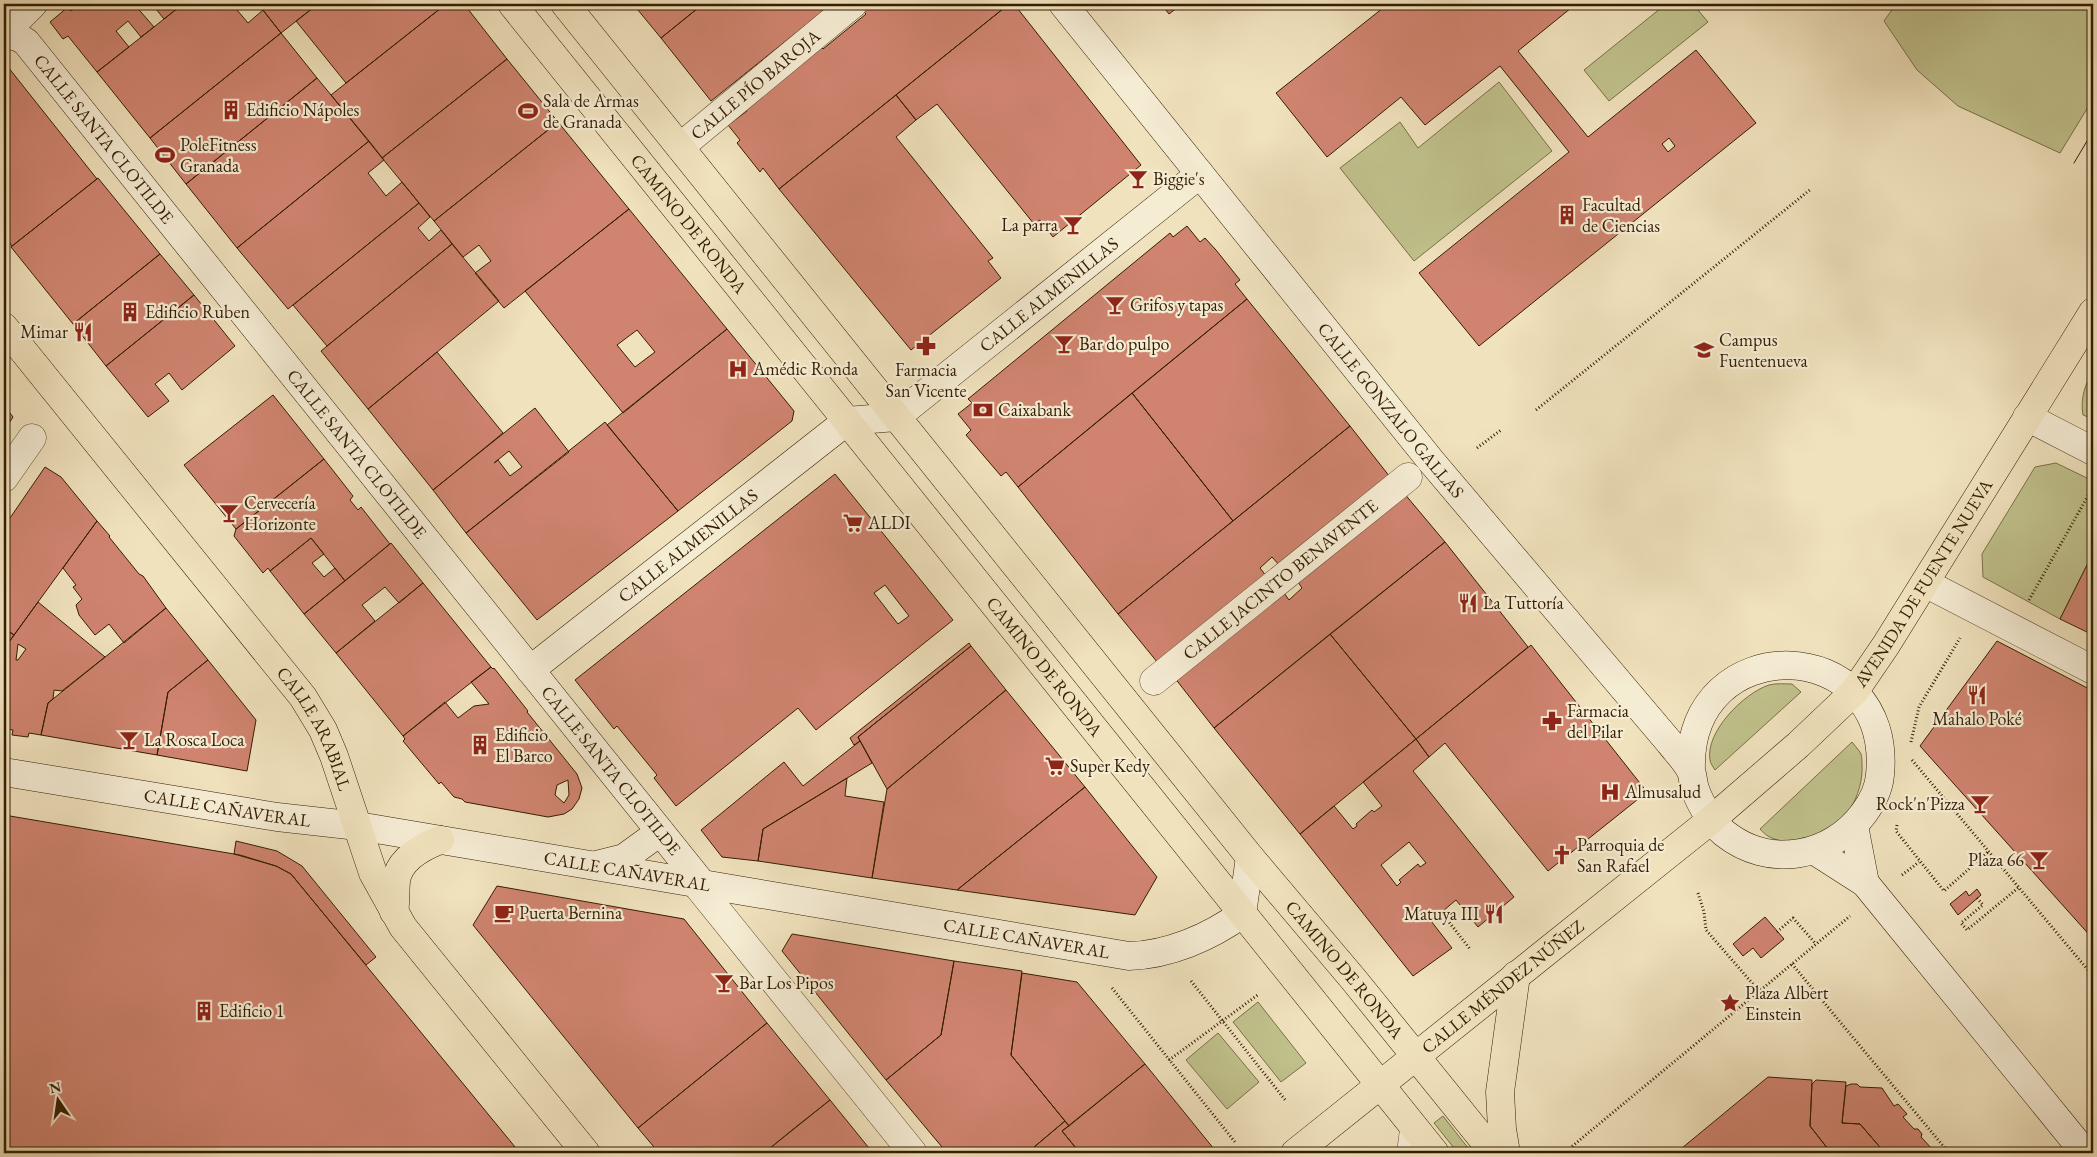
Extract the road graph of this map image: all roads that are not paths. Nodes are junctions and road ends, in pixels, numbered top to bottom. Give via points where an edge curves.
1 (33, 4) edge
2 (512, 4) edge
3 (565, 4) edge
4 (853, 4) edge
5 (1063, 4) edge
6 (4, 34) edge
7 (680, 147) junction
8 (1200, 174) junction
9 (2093, 312) edge
10 (4, 327) edge
11 (896, 416) junction
12 (2027, 417) junction
13 (846, 420) junction
14 (32, 438) dead end
15 (2093, 451) edge
16 (1408, 477) dead end
17 (4, 478) edge
18 (1925, 583) junction
19 (530, 670) junction
20 (2093, 670) edge
21 (1154, 681) dead end
22 (1854, 692) junction
23 (1691, 770) junction
24 (4, 772) edge
25 (1712, 820) junction
26 (358, 826) junction
27 (1854, 826) junction
28 (660, 832) junction
29 (440, 840) junction
30 (1815, 851) junction
31 (1250, 857) junction
32 (590, 866) junction
33 (1865, 883) junction
34 (700, 884) junction
35 (394, 912) junction
36 (1242, 914) junction
37 (1516, 975) junction
38 (1416, 1057) junction
39 (1380, 1086) junction
40 (1410, 1122) junction
41 (586, 1153) edge
42 (913, 1153) edge
43 (1296, 1153) edge
44 (1406, 1153) edge
45 (1435, 1153) edge
46 (1494, 1153) edge
47 (1506, 1153) edge
48 (2085, 1153) edge

1 - 6 street
2 - 13 main road, CAMINO DE RONDA
3 - 7 main road, CAMINO DE RONDA
4 - 7 street, CALLE PÍO BAROJA
5 - 8 street, CALLE GONZALO GALLAS
6 - 19 street, CALLE SANTA CLOTILDE via 26,42
7 - 11 main road, CAMINO DE RONDA
8 - 11 street, CALLE ALMENILLAS
8 - 23 street, CALLE GONZALO GALLAS via 1431,461
9 - 12 main road, AVENIDA DE FUENTE NUEVA
10 - 26 main road, CALLE ARABIAL via 303,697 327,738
11 - 13 street
11 - 31 main road, CAMINO DE RONDA
12 - 15 street
12 - 18 main road, AVENIDA DE FUENTE NUEVA
13 - 19 street, CALLE ALMENILLAS
13 - 36 main road, CAMINO DE RONDA
14 - 17 street
16 - 21 street, CALLE JACINTO BENAVENTE
18 - 20 street
18 - 22 main road, AVENIDA DE FUENTE NUEVA
19 - 28 street, CALLE SANTA CLOTILDE
22 - 23 street, CALLE GONZALO GALLAS via 1837,679 1803,665 1780,664 1751,671 1726,685 1706,708 1693,736
22 - 25 main road, AVENIDA DE FUENTE NUEVA
22 - 27 street, CALLE GONZALO GALLAS via 1875,724 1881,750 1880,777 1872,802
23 - 25 street, CALLE GONZALO GALLAS via 1696,791
24 - 26 street, CALLE CAÑAVERAL via 300,821
25 - 30 street, CALLE GONZALO GALLAS via 1738,842 1762,852 1780,855
25 - 37 main road, CALLE MÉNDEZ NÚÑEZ
26 - 29 street, CALLE CAÑAVERAL
26 - 35 main road, CALLE ARABIAL via 373,873
27 - 30 street, CALLE GONZALO GALLAS via 1836,841
27 - 33 street
28 - 32 street via 619,860
28 - 34 street, CALLE SANTA CLOTILDE
29 - 32 street, CALLE CAÑAVERAL
29 - 35 main road via 425,846 403,864 396,880
30 - 33 street
31 - 36 street
31 - 38 main road, CAMINO DE RONDA
32 - 34 street, CALLE CAÑAVERAL
33 - 48 street
34 - 36 street, CALLE CAÑAVERAL via 1129,956 1193,941
34 - 42 street, CALLE SANTA CLOTILDE
35 - 41 main road, CALLE ARABIAL via 408,934
36 - 39 main road, CAMINO DE RONDA
37 - 38 main road, CALLE MÉNDEZ NÚÑEZ
37 - 47 main road via 1500,1092
38 - 39 main road, CALLE MÉNDEZ NÚÑEZ
38 - 46 main road, CAMINO DE RONDA
39 - 40 main road, CAMINO DE RONDA
39 - 43 main road, CALLE MÉNDEZ NÚÑEZ
40 - 44 lane
40 - 45 main road, CAMINO DE RONDA

